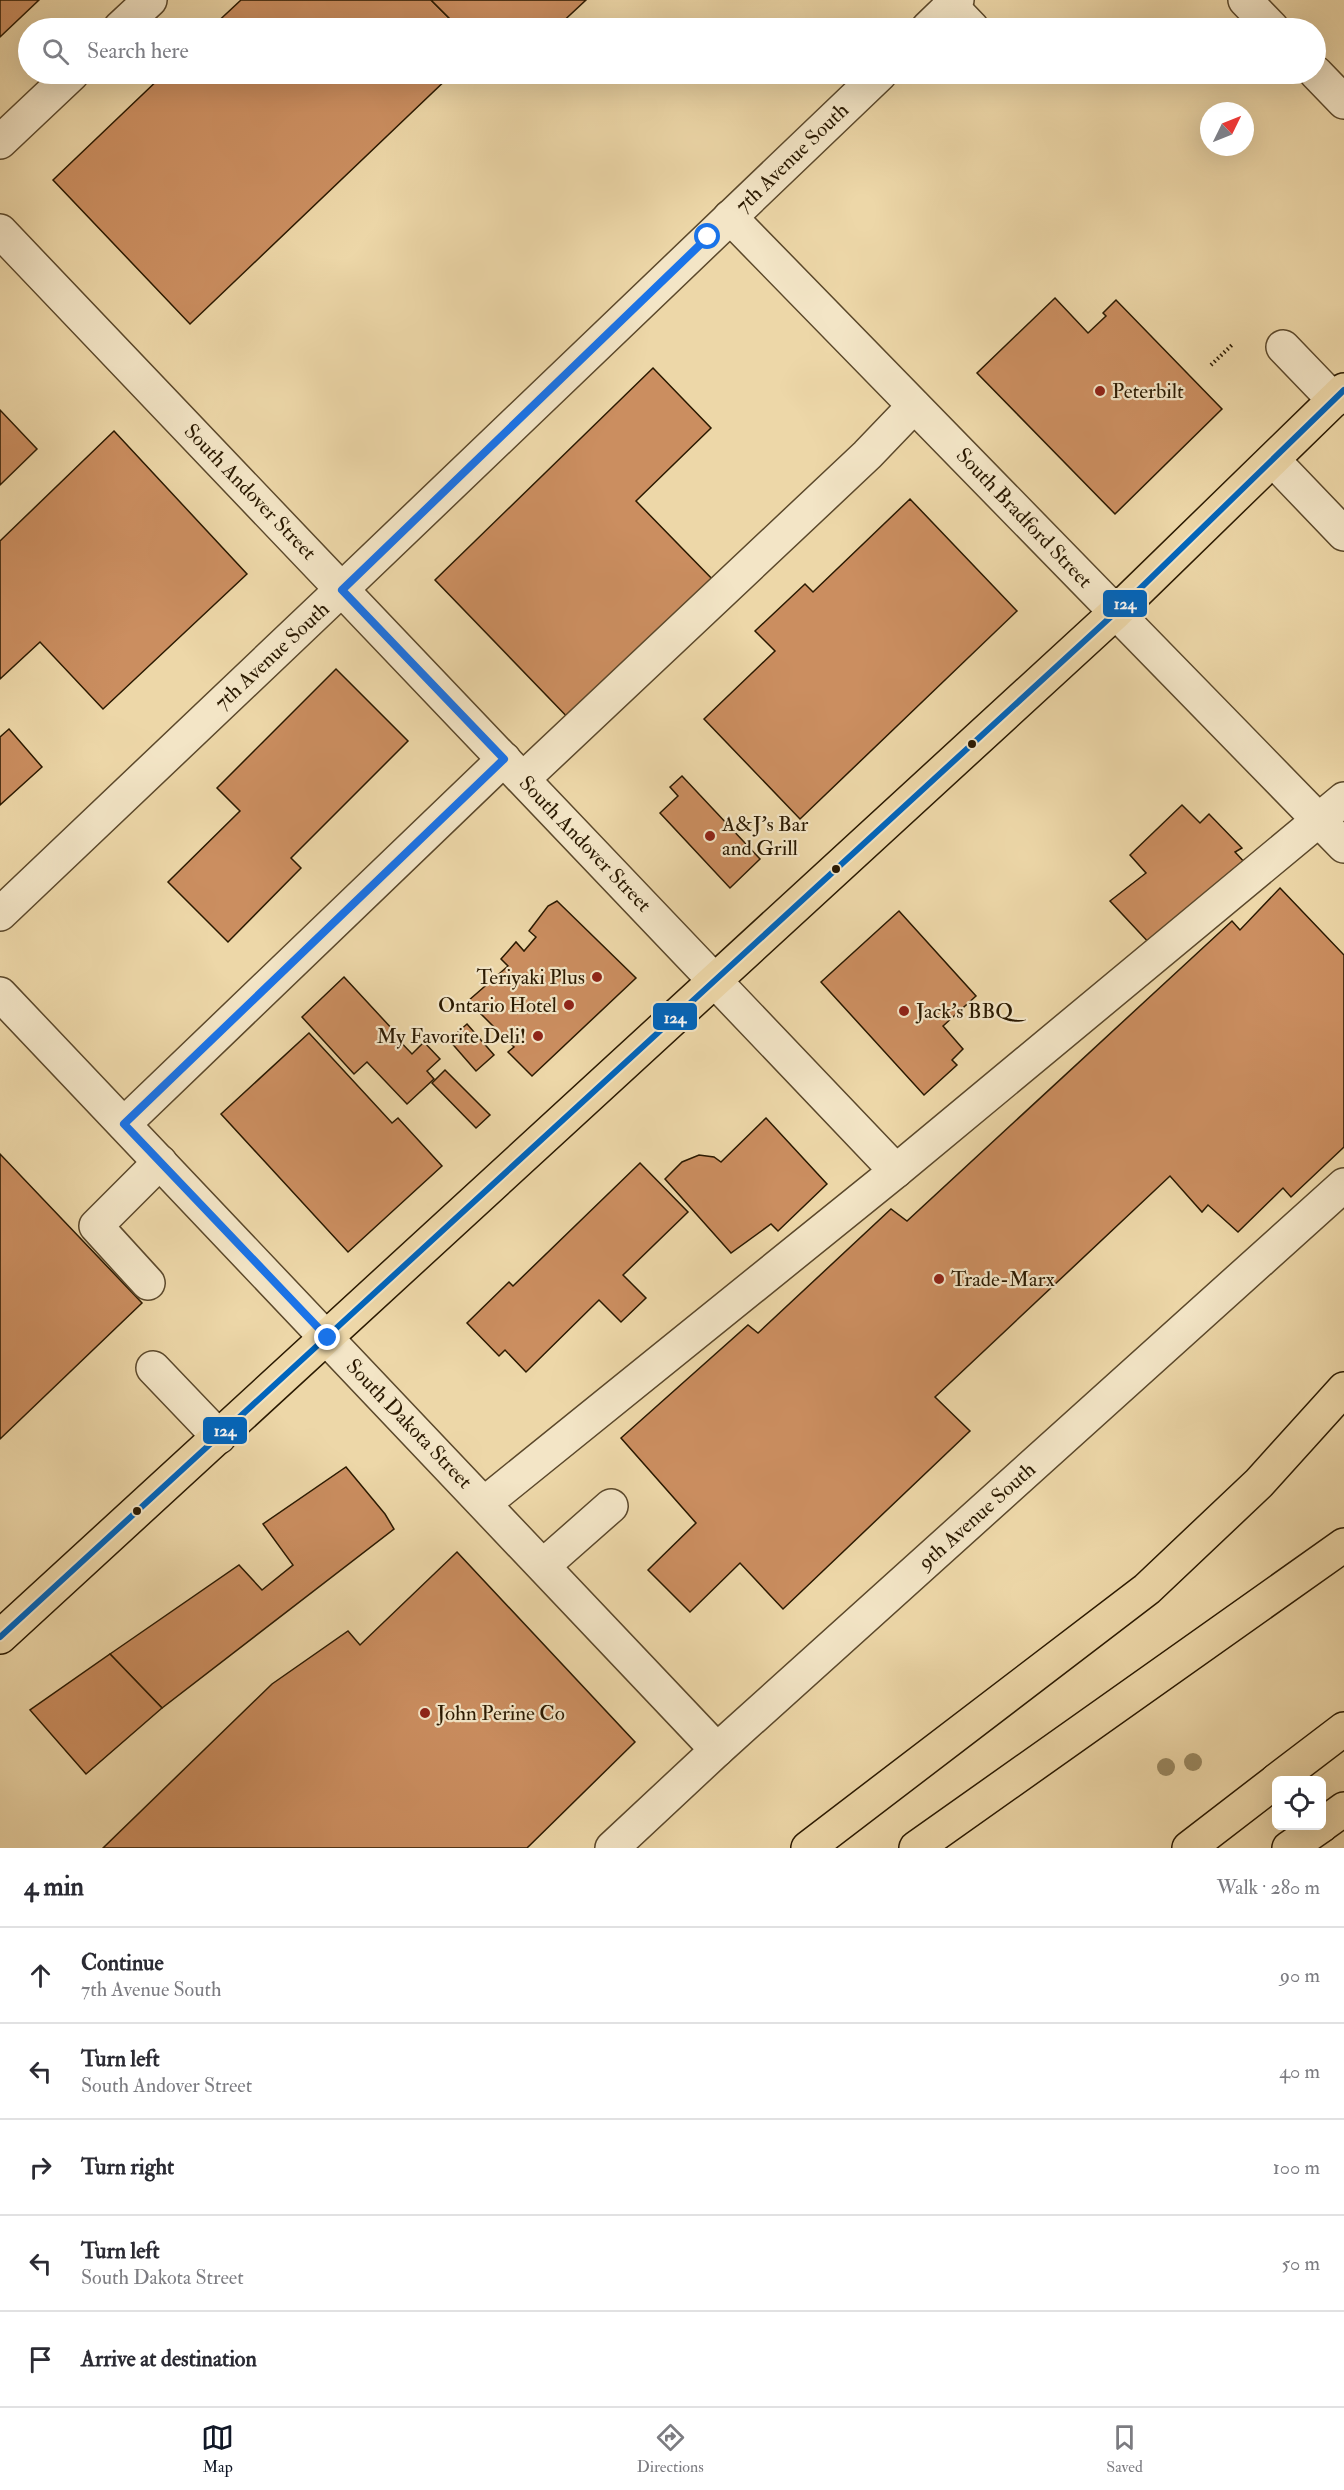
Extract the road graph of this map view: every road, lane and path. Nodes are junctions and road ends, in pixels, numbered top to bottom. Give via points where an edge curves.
1 (150, 0) edge
2 (1245, 0) edge
3 (131, 18) edge
4 (1262, 18) edge
5 (1326, 83) edge
6 (61, 84) edge
7 (870, 84) edge
8 (1344, 102) edge
9 (0, 142) edge
10 (730, 217) junction
11 (0, 232) edge
12 (1233, 344) dead end
13 (1283, 347) dead end
14 (1211, 365) dead end
15 (1339, 395) edge
16 (914, 406) junction
17 (1273, 460) junction
18 (1344, 534) edge
19 (342, 590) junction
20 (1116, 612) junction
21 (514, 769) junction
22 (1344, 800) edge
23 (1319, 820) junction
24 (1344, 846) edge
25 (0, 914) edge
26 (716, 981) junction
27 (0, 994) edge
28 (124, 1124) junction
29 (160, 1162) junction
30 (896, 1170) junction
31 (1344, 1185) edge
32 (148, 1283) dead end
33 (328, 1338) junction
34 (153, 1368) dead end
35 (1344, 1389) edge
36 (219, 1437) junction
37 (485, 1503) junction
38 (611, 1506) dead end
39 (1344, 1545) edge
40 (544, 1565) junction
41 (0, 1638) edge
42 (1344, 1729) edge
43 (717, 1750) junction
44 (1283, 1776) edge
45 (1272, 1785) edge
46 (1344, 1809) edge
47 (1326, 1822) edge
48 (1314, 1830) edge
49 (612, 1848) edge
50 (808, 1848) edge
51 (916, 1848) edge
52 (1189, 1848) edge
53 (1290, 1848) edge

1 - 3 street
2 - 4 street
5 - 8 street
6 - 9 street
7 - 10 street, 7th Avenue South
10 - 16 street, South Bradford Street
10 - 19 street, 7th Avenue South
11 - 19 street, South Andover Street via 80,333
12 - 14 path
13 - 15 street
15 - 17 main road
16 - 20 street, South Bradford Street
16 - 21 street via 867,455
17 - 18 street
17 - 20 main road
19 - 21 street, South Andover Street
19 - 25 street, 7th Avenue South
20 - 23 street, South Bradford Street
20 - 26 main road
21 - 26 street, South Andover Street
21 - 28 street
22 - 23 street
23 - 24 street, South Bradford Street
23 - 30 street
26 - 30 street, South Andover Street
26 - 33 main road
27 - 28 street, South Dakota Street
28 - 29 street, South Dakota Street
29 - 32 street via 96,1226
29 - 33 street, South Dakota Street
30 - 37 street
31 - 43 street, 9th Avenue South
33 - 36 main road
33 - 37 street, South Dakota Street
34 - 36 street
35 - 50 main road via 1259,1483 1147,1590
36 - 41 main road
37 - 40 street, South Dakota Street
38 - 40 street
39 - 51 main road
40 - 43 street, South Dakota Street
42 - 44 main road
43 - 49 street, 9th Avenue South
45 - 52 main road
46 - 47 main road
48 - 53 main road

